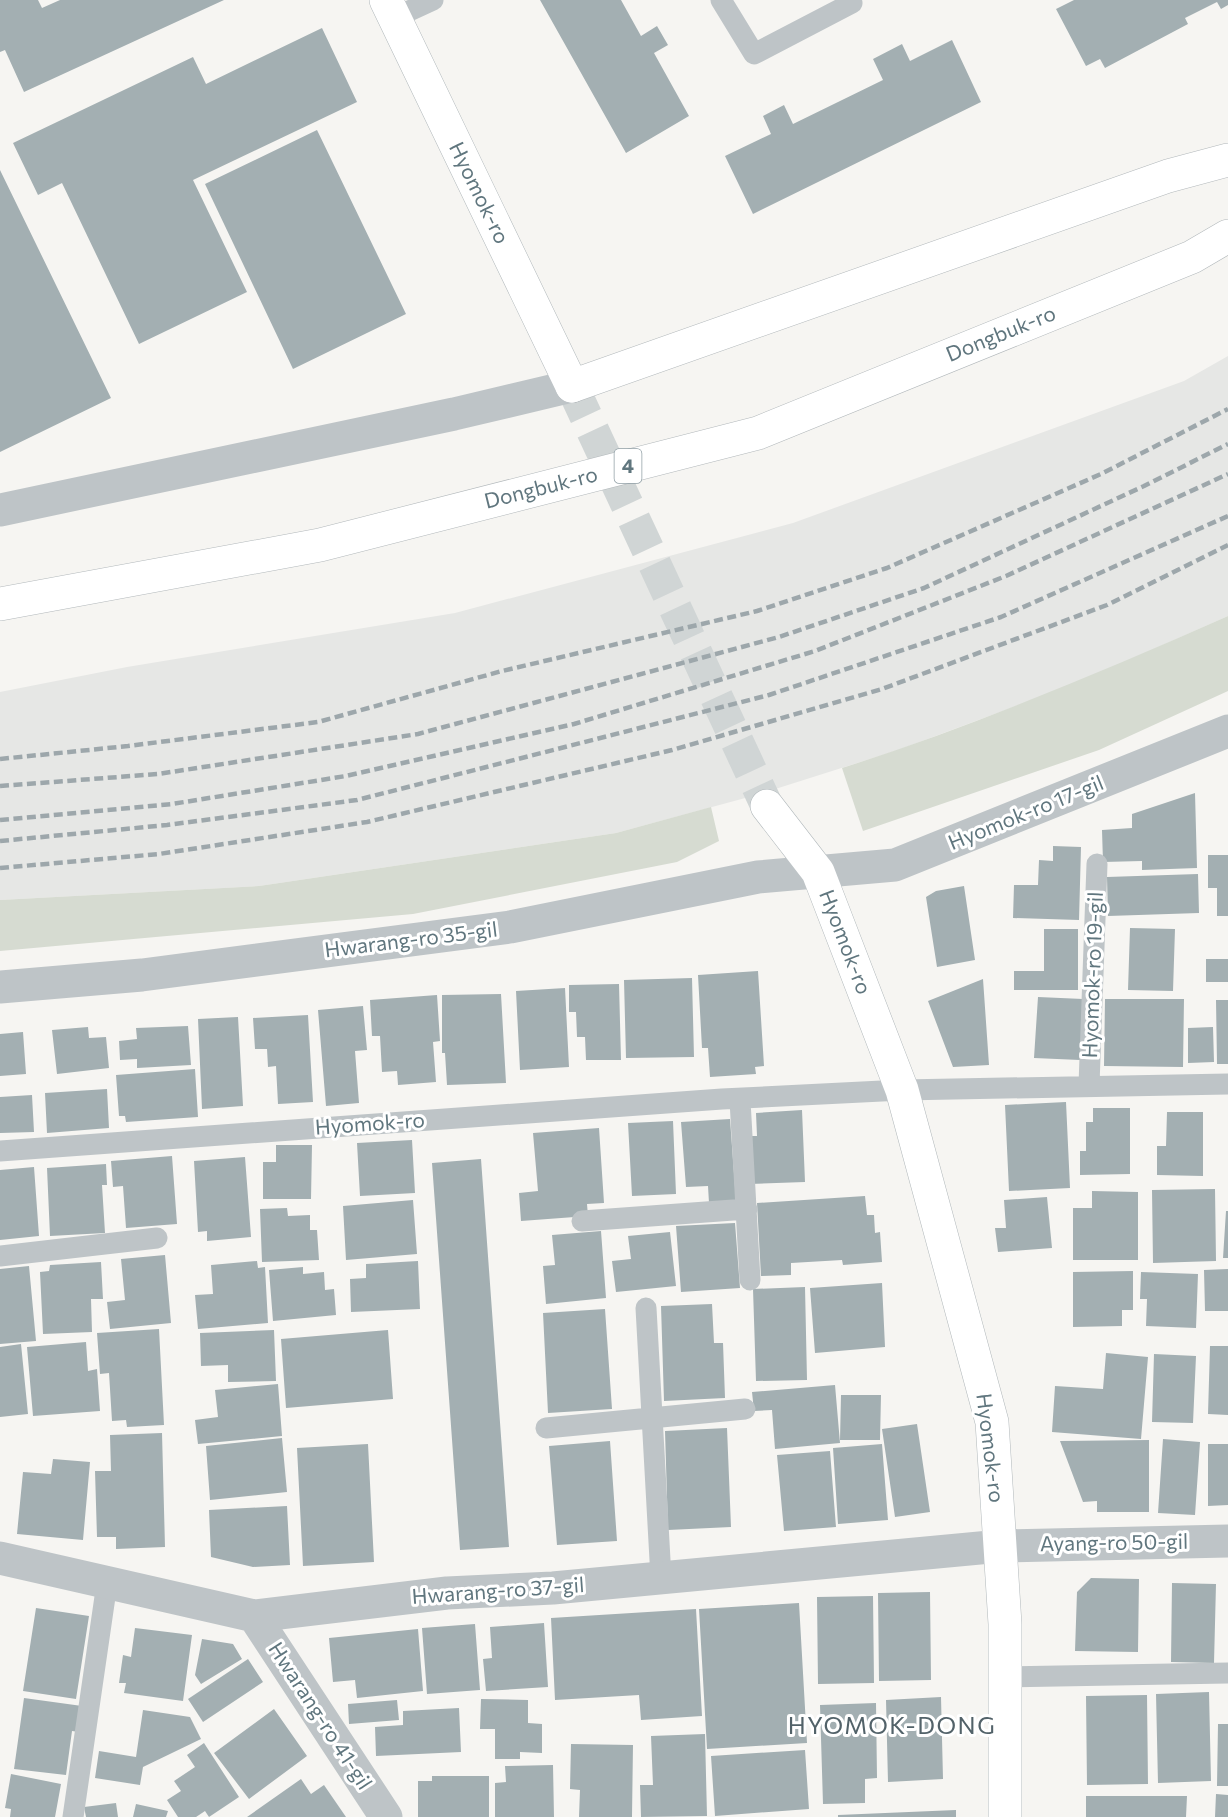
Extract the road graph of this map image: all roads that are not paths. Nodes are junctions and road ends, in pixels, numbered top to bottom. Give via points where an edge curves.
1 (433, 0) edge
2 (721, 0) edge
3 (850, 0) edge
4 (390, 9) edge
5 (1228, 160) edge
6 (1228, 236) edge
7 (572, 386) junction
8 (0, 510) edge
9 (0, 604) edge
10 (1228, 731) edge
11 (767, 806) tunnel mouth
12 (1097, 864) dead end
13 (818, 872) junction
14 (0, 987) edge
15 (1228, 1084) edge
16 (1089, 1085) junction
17 (902, 1090) junction
18 (741, 1100) junction
19 (0, 1151) edge
20 (747, 1209) junction
21 (582, 1221) dead end
22 (157, 1238) dead end
23 (0, 1256) edge
24 (750, 1280) dead end
25 (646, 1308) dead end
26 (745, 1409) dead end
27 (652, 1418) junction
28 (546, 1428) dead end
29 (1228, 1541) edge
30 (1001, 1545) junction
31 (0, 1558) edge
32 (661, 1578) junction
33 (107, 1583) junction
34 (254, 1616) junction
35 (1228, 1673) edge
36 (1005, 1677) junction
37 (73, 1817) edge
38 (386, 1817) edge
39 (1005, 1817) edge

1 - 4 lane
2 - 3 lane via 754,54 852,3
4 - 7 main road, Hyomok-ro
5 - 7 main road via 1168,176
6 - 9 main road, Dongbuk-ro / 4 via 1192,257 758,433 320,545
7 - 8 street
10 - 13 street, Hyomok-ro 17-gil via 895,865
11 - 13 main road, Hyomok-ro
12 - 16 lane, Hyomok-ro 19-gil
13 - 14 street, Hwarang-ro 35-gil via 758,877 510,927 142,975
13 - 17 main road, Hyomok-ro
15 - 16 lane, Hyomok-ro 19-gil
16 - 17 lane, Hyomok-ro 19-gil
17 - 18 lane, Hyomok-ro
17 - 30 main road, Hyomok-ro via 992,1422
18 - 19 lane, Hyomok-ro
18 - 20 lane
20 - 21 lane
20 - 24 lane
22 - 23 lane
25 - 27 lane
26 - 27 lane
27 - 28 lane
27 - 32 lane
29 - 30 street, Ayang-ro 50-gil
30 - 32 street, Hwarang-ro 37-gil
30 - 36 main road, Hyomok-ro
31 - 33 street, Hwarang-ro 37-gil
32 - 34 street, Hwarang-ro 37-gil via 447,1593
33 - 34 street, Hwarang-ro 37-gil
33 - 37 lane
34 - 38 street, Hwarang-ro 41-gil
35 - 36 lane
36 - 39 main road, Hyomok-ro

